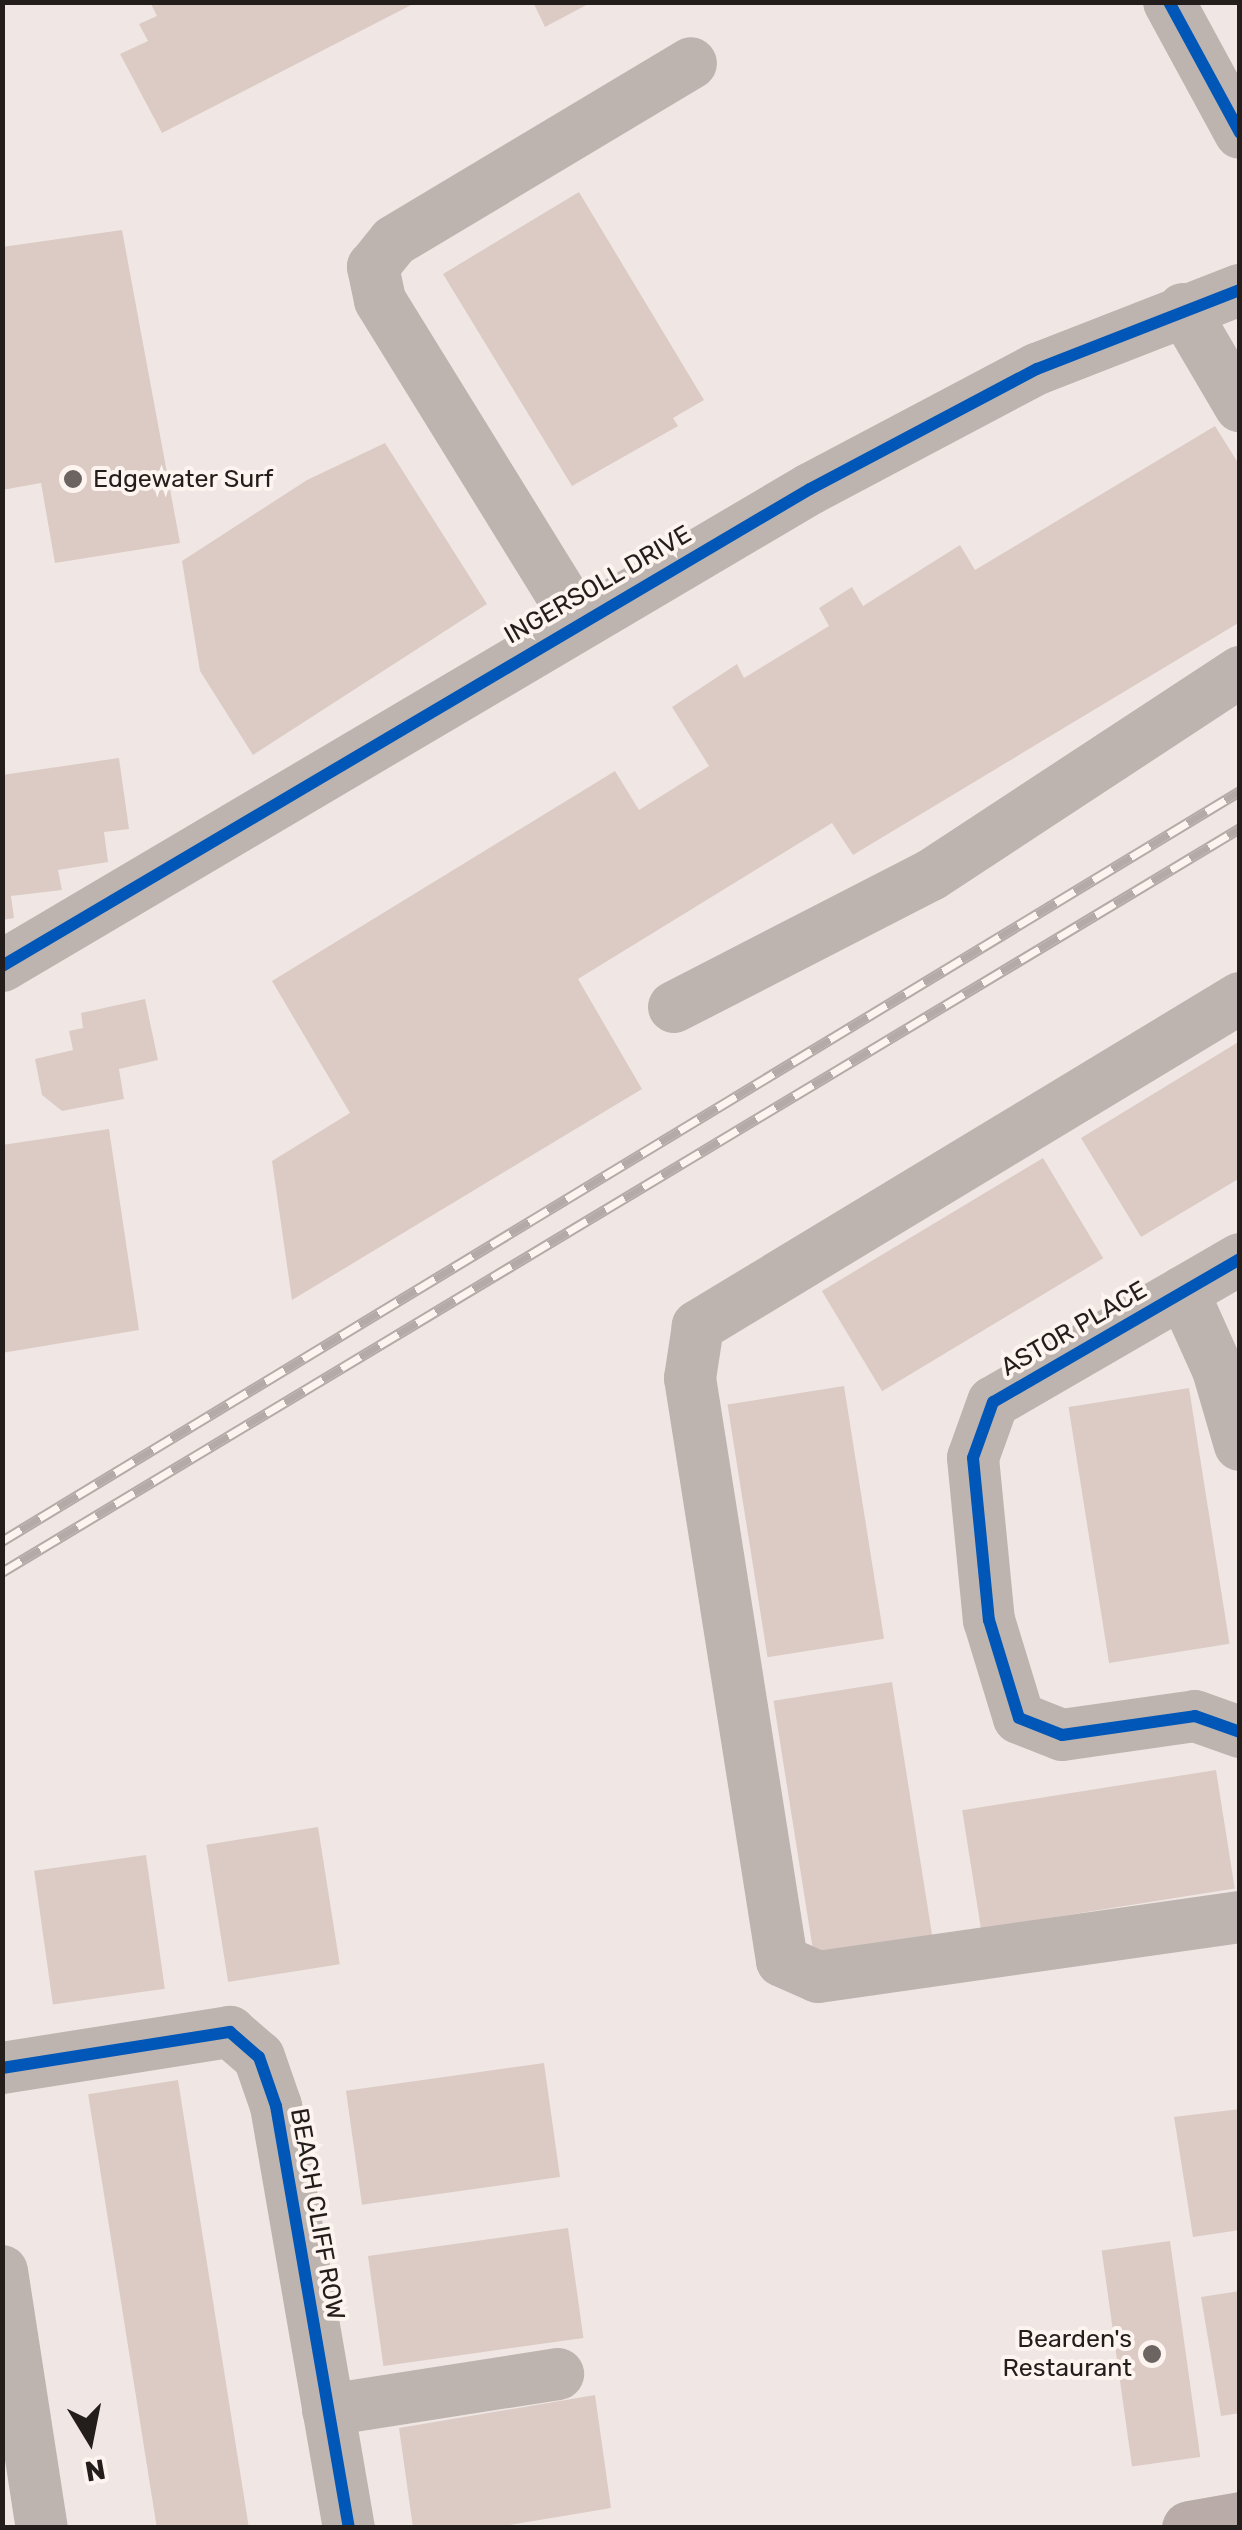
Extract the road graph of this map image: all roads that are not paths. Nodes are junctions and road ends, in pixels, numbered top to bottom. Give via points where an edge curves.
1 (1169, 2) edge
2 (690, 62) dead end
3 (1240, 133) edge
4 (1240, 290) edge
5 (1182, 309) junction
6 (1240, 406) edge
7 (578, 621) junction
8 (1240, 672) edge
9 (2, 966) edge
10 (1240, 998) edge
11 (674, 1007) dead end
12 (1240, 1259) edge
13 (1183, 1292) junction
14 (1240, 1446) edge
15 (1240, 1732) edge
16 (1240, 1917) edge
17 (2, 2068) edge
18 (2, 2271) edge
19 (8, 2344) edge
20 (558, 2374) dead end
21 (328, 2410) junction
22 (15, 2440) edge
23 (1240, 2519) edge
24 (42, 2528) edge
25 (348, 2528) edge
26 (1189, 2528) edge

1 - 3 street
2 - 7 street via 394,241 373,267 380,300
4 - 5 street, INGERSOLL DRIVE
5 - 6 street
5 - 7 street, INGERSOLL DRIVE via 1037,368
7 - 9 street, INGERSOLL DRIVE
8 - 11 street via 931,875
10 - 16 street via 698,1326 690,1378 782,1961 818,1977
12 - 13 street, ASTOR PLACE
13 - 14 street via 1218,1370
13 - 15 street, ASTOR PLACE via 993,1402 973,1458 989,1620 1019,1718 1062,1734 1195,1716
17 - 21 street, BEACH CLIFF ROW via 230,2032 259,2057 276,2106
18 - 19 street
19 - 22 street
20 - 21 street
21 - 25 street, BEACH CLIFF ROW
22 - 24 street
23 - 26 main road

